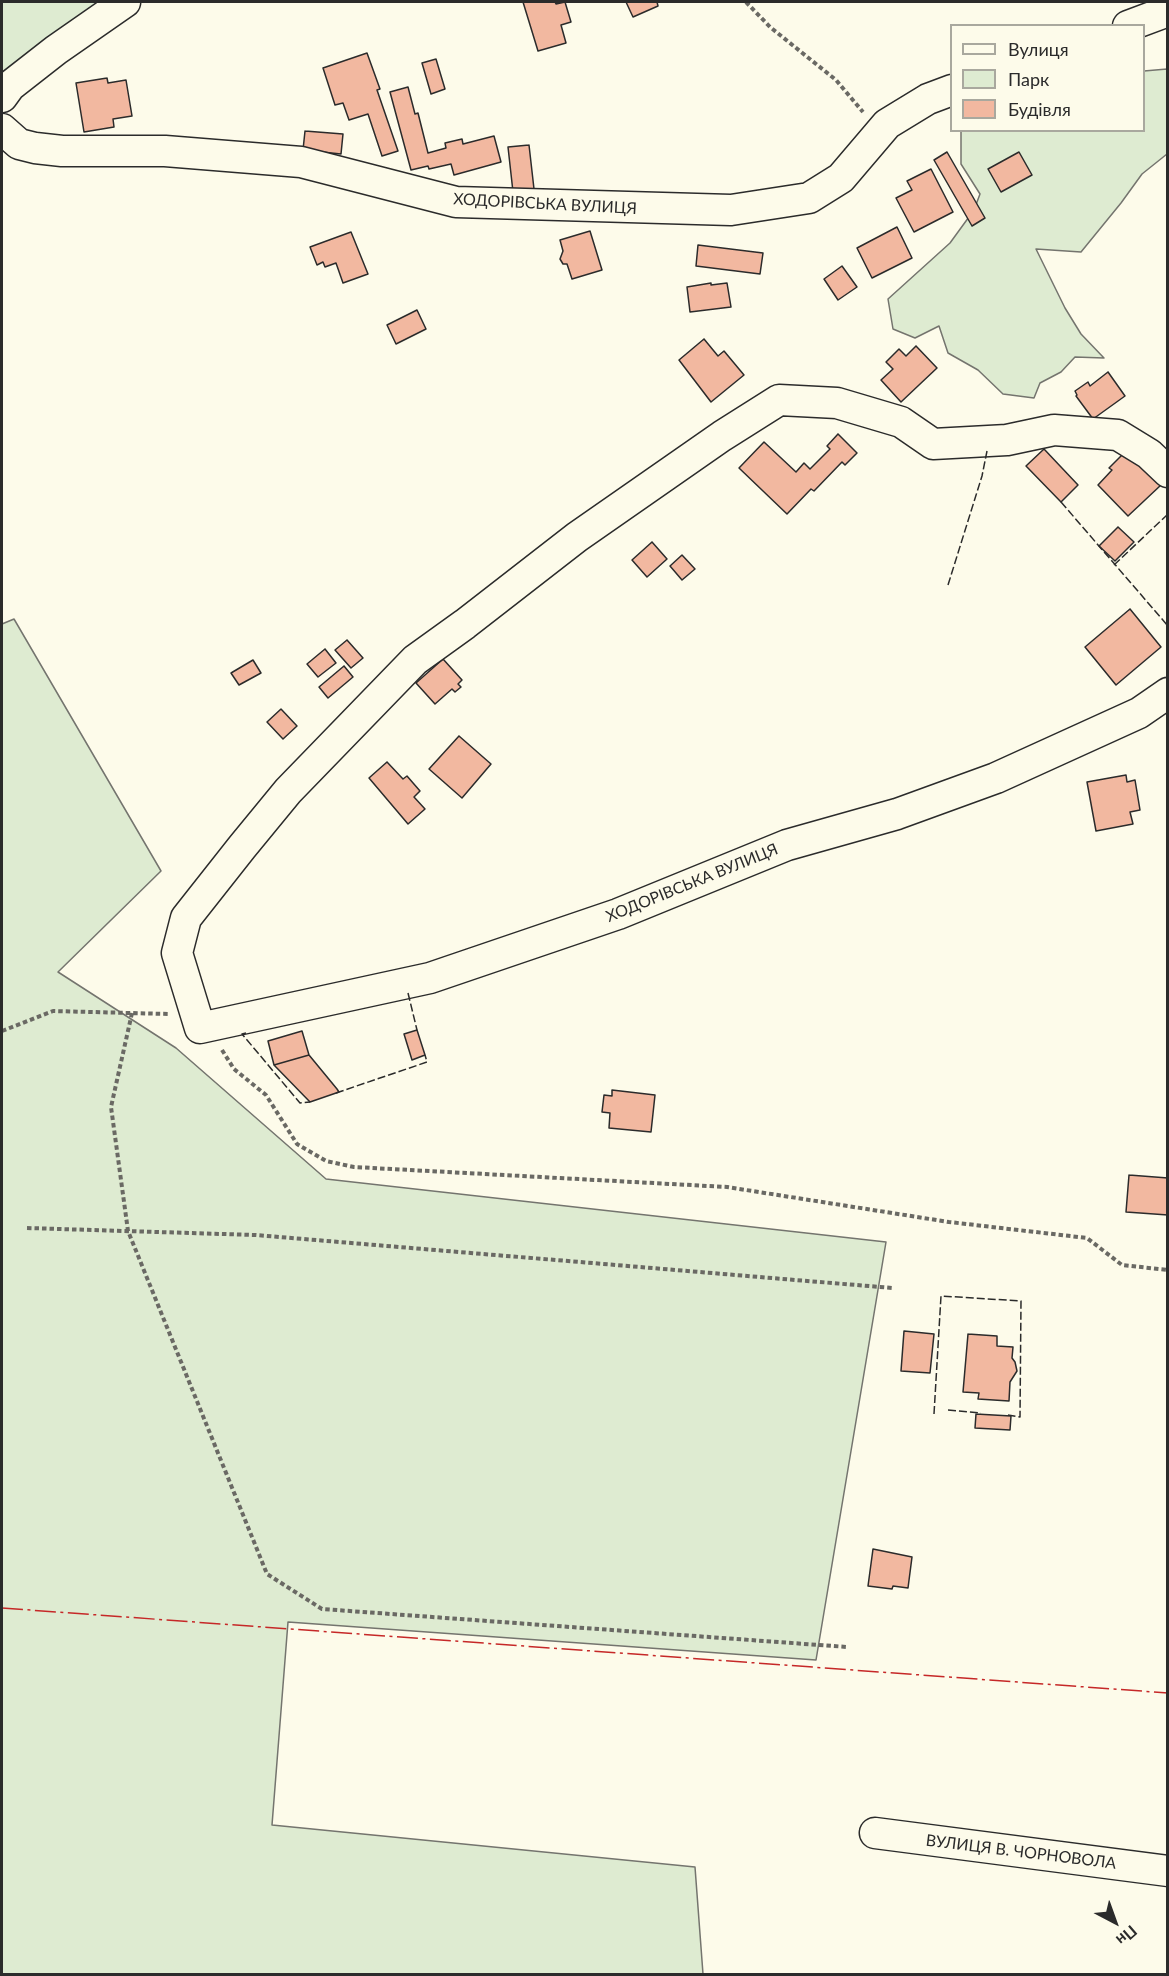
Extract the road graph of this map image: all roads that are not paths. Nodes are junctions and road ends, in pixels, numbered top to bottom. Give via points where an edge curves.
1 (125, 2) edge
2 (1167, 11) edge
3 (1133, 24) edge
4 (950, 90) edge
5 (2, 97) edge
6 (2, 129) edge
7 (1167, 472) edge
8 (1167, 693) edge
9 (875, 1833) dead end
10 (1167, 1871) edge

1 - 5 street via 56,50 10,86
2 - 3 street
4 - 6 street, ХОДОРІВСЬКА ВУЛИЦЯ via 886,124 841,178 809,198 731,210 456,202 301,162 165,151 34,148 19,144
7 - 8 street, ХОДОРІВСЬКА ВУЛИЦЯ via 1149,454 1118,435 1054,430 1007,440 933,444 901,422 837,403 779,399 577,537 415,660 288,791 186,918 177,953 200,1028 430,978 618,914 787,845 897,814 996,778 1139,712
9 - 10 street, ВУЛИЦЯ В. ЧОРНОВОЛА

